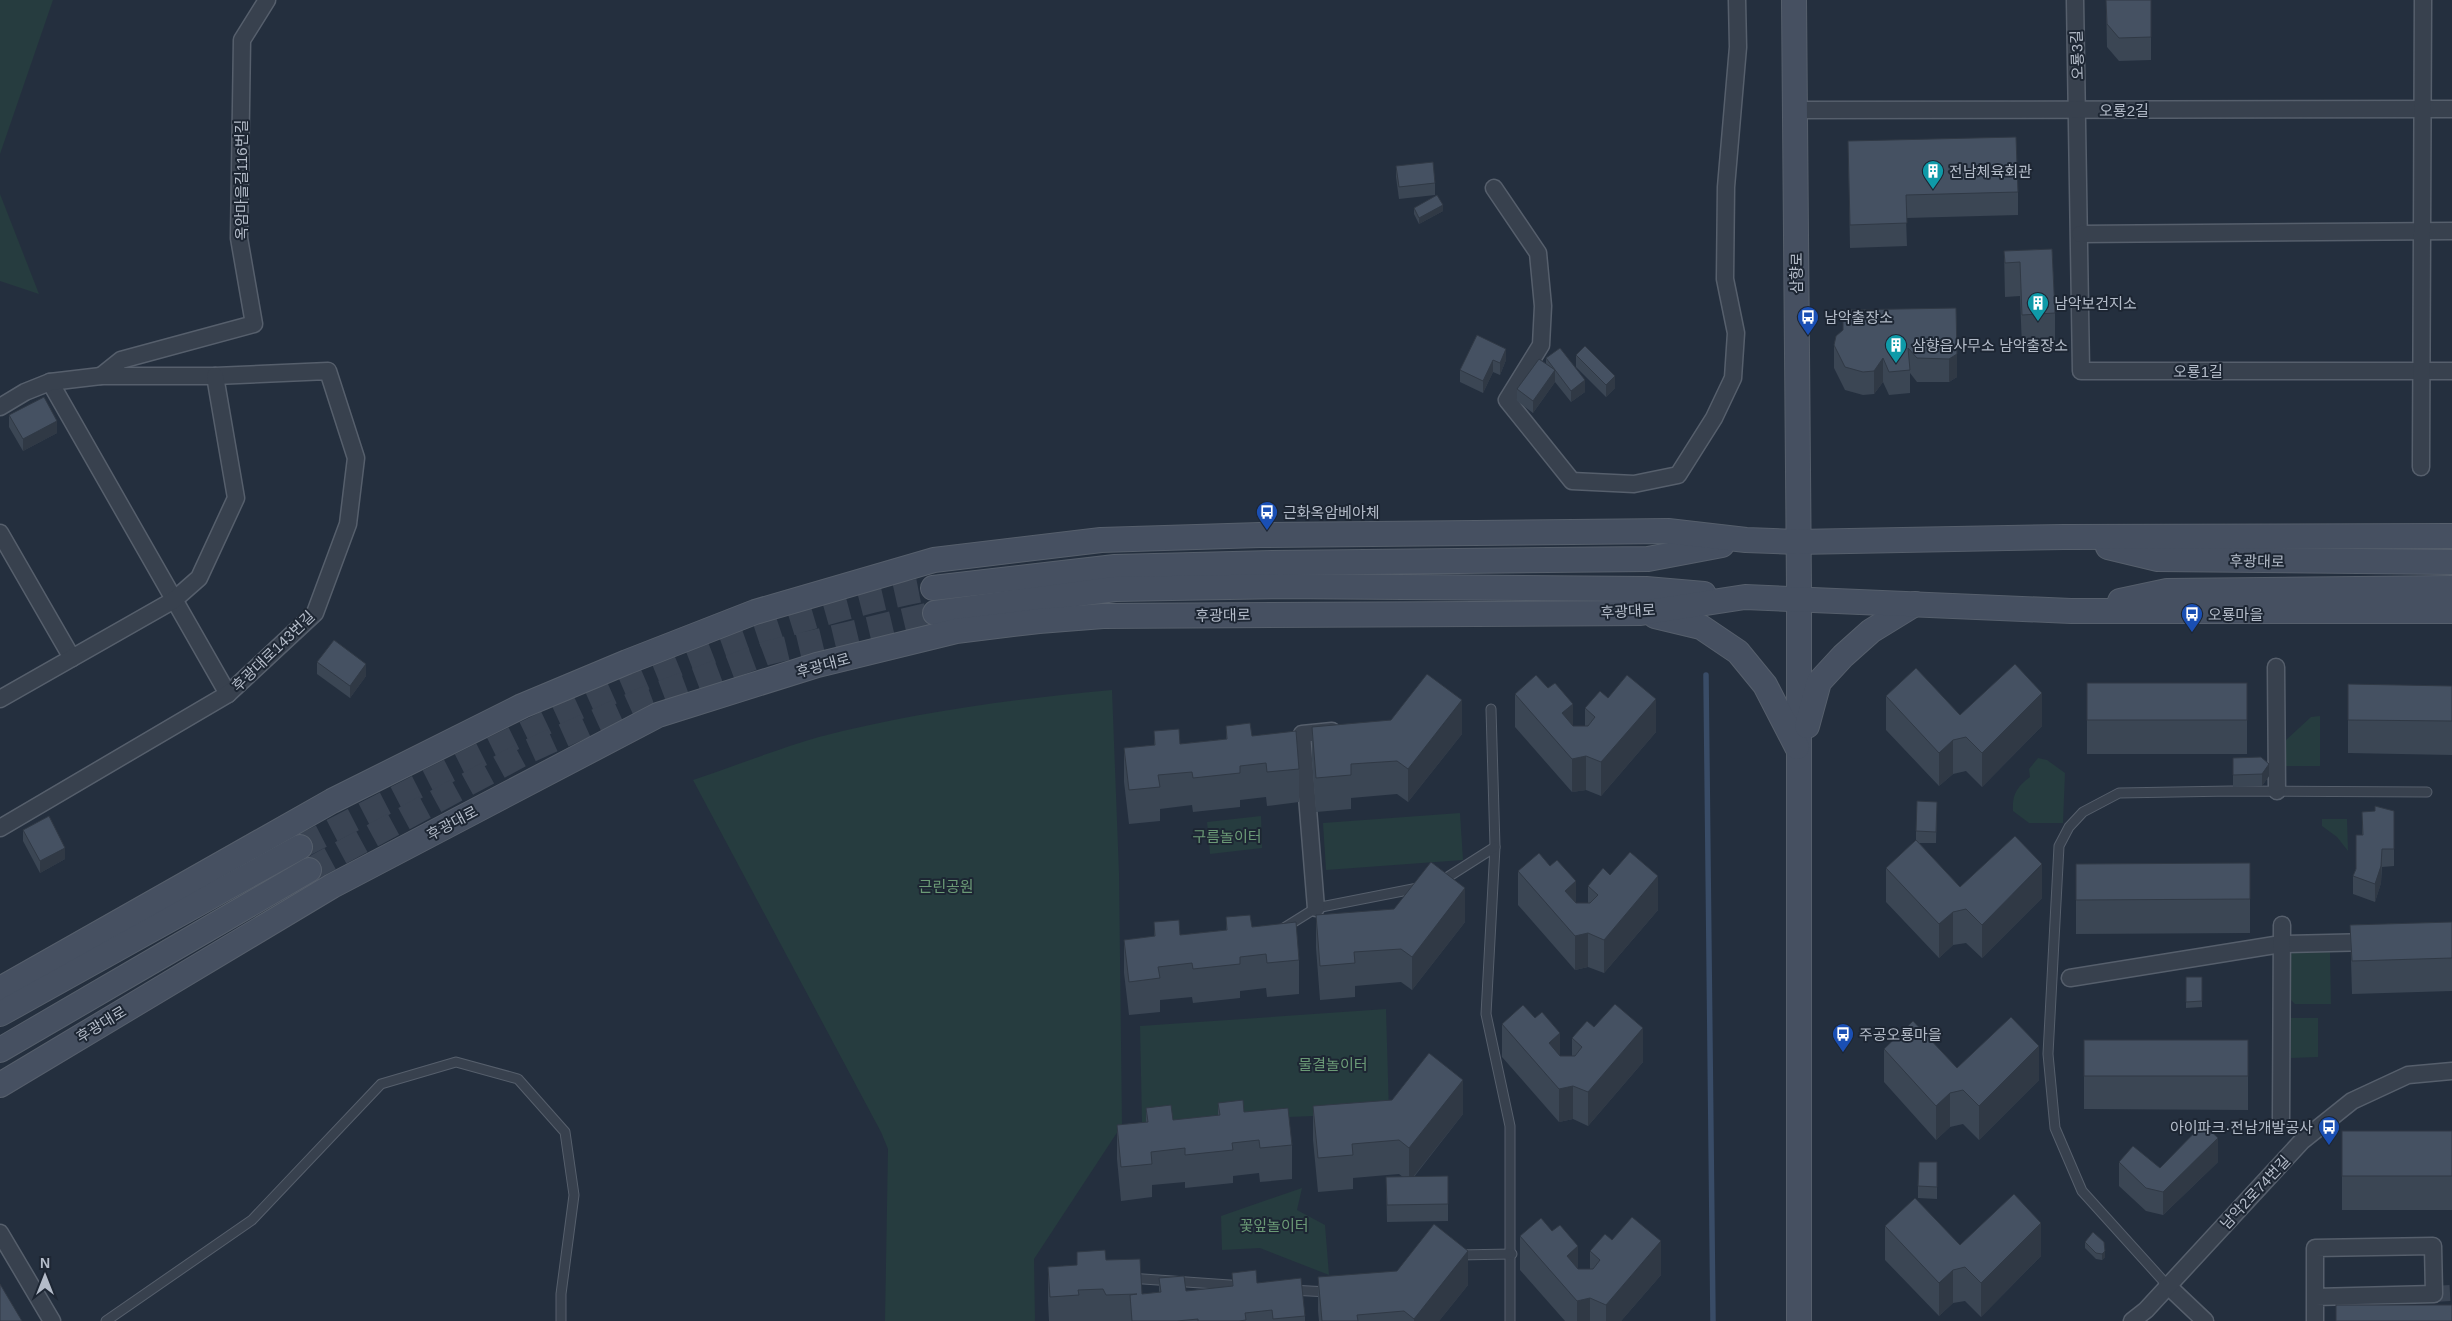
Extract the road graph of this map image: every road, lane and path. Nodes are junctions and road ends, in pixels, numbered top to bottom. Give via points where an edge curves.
1 (268, 0) edge
2 (1737, 0) edge
3 (1794, 0) edge
4 (2075, 0) edge
5 (2423, 0) edge
6 (1796, 110) junction
7 (2078, 110) junction
8 (2422, 110) junction
9 (2452, 110) edge
10 (1494, 188) dead end
11 (2422, 231) junction
12 (2452, 231) edge
13 (2080, 234) junction
14 (2421, 371) junction
15 (2452, 371) edge
16 (101, 376) junction
17 (215, 376) junction
18 (50, 382) junction
19 (0, 407) edge
20 (2421, 467) dead end
21 (0, 533) edge
22 (2452, 536) edge
23 (2064, 537) junction
24 (1746, 540) junction
25 (1797, 542) junction
26 (2452, 562) edge
27 (1799, 587) junction
28 (933, 588) tunnel mouth
29 (2452, 588) edge
30 (1745, 597) junction
31 (174, 600) junction
32 (1915, 604) junction
33 (2071, 611) junction
34 (2452, 611) edge
35 (935, 613) tunnel mouth
36 (1642, 613) junction
37 (72, 658) junction
38 (2276, 667) dead end
39 (228, 694) junction
40 (0, 699) edge
41 (1491, 709) dead end
42 (1350, 730) edge
43 (1302, 734) junction
44 (1282, 735) edge
45 (1799, 752) junction
46 (2277, 791) junction
47 (2427, 792) dead end
48 (0, 828) edge
49 (300, 846) tunnel mouth
50 (1495, 847) junction
51 (309, 870) tunnel mouth
52 (1316, 908) junction
53 (2282, 925) dead end
54 (1272, 930) edge
55 (2386, 941) edge
56 (2281, 944) junction
57 (2070, 978) dead end
58 (0, 990) edge
59 (0, 1014) edge
60 (0, 1050) edge
61 (2452, 1071) edge
62 (0, 1085) edge
63 (2280, 1119) dead end
64 (0, 1233) edge
65 (1512, 1254) junction
66 (1443, 1255) edge
67 (1118, 1277) edge
68 (2168, 1285) junction
69 (1253, 1287) edge
70 (1282, 1289) edge
71 (1340, 1291) edge
72 (2315, 1297) junction
73 (52, 1321) edge
74 (106, 1321) edge
75 (561, 1321) edge
76 (1510, 1321) edge
77 (1799, 1321) edge
78 (2132, 1321) edge
79 (2205, 1321) edge
80 (2315, 1321) edge

1 - 16 street, 옥암마을길116번길 via 242,40 239,238 254,324 121,360
2 - 10 street via 1738,47 1726,187 1725,242 1725,280 1736,333 1733,378 1714,418 1678,475 1634,484 1572,480 1507,400 1541,345 1544,306 1538,253
3 - 6 street, 삼향로
4 - 7 street, 오룡3길
5 - 8 street
6 - 7 street, 오룡2길
6 - 25 street, 삼향로
7 - 8 street, 오룡2길
7 - 13 street, 오룡1길
8 - 9 street, 오룡2길
8 - 11 street
11 - 12 street
11 - 13 street
11 - 14 street
13 - 14 street, 오룡1길 via 2081,371
14 - 15 street, 오룡1길
14 - 20 street
16 - 17 street, 후광대로143번길
16 - 18 street, 후광대로143번길
17 - 31 street via 236,498 199,578
17 - 39 street, 후광대로143번길 via 328,371 356,458 348,524 315,613
18 - 19 street, 후광대로143번길
18 - 31 street, 후광대로143번길
21 - 37 street
22 - 23 street, 후광대로
23 - 25 street, 후광대로
23 - 26 street, 후광대로 via 2158,559
24 - 25 street, 후광대로
24 - 28 street, 후광대로 via 1648,559 1272,562 1115,567
24 - 58 street, 후광대로 via 1668,531 1260,535 1101,540 934,560 756,612 522,706 332,801
25 - 27 street, 삼향로
27 - 30 street, 후광대로
27 - 32 street, 후광대로
27 - 45 street, 삼향로
29 - 33 street, 후광대로 via 2167,591
30 - 35 street, 후광대로 via 1646,589 1279,586 1115,589
30 - 36 street, 후광대로
31 - 37 street
31 - 39 street, 후광대로143번길
32 - 33 street, 후광대로
32 - 45 street via 1871,631 1820,682
33 - 34 street, 후광대로
36 - 45 street via 1701,627 1738,652 1765,685
36 - 62 street, 후광대로 via 1103,616 956,631 817,665 658,715 332,886
37 - 40 street
38 - 46 street
39 - 48 street, 후광대로143번길
41 - 50 lane
42 - 43 street
43 - 44 street
43 - 52 street
45 - 77 street, 삼향로
46 - 47 lane
46 - 68 lane via 2119,793 2083,812 2069,827 2059,846 2048,1054 2055,1128 2082,1191
49 - 59 street
50 - 52 lane via 1429,886
50 - 65 lane via 1486,1014 1510,1126
51 - 60 street, 후광대로
52 - 54 lane via 1283,930
53 - 56 street
55 - 56 street
56 - 57 street
56 - 63 street
61 - 68 street, 남악2로74번길 via 2408,1075 2352,1101 2302,1142
64 - 73 street
65 - 66 lane
65 - 76 lane
67 - 69 lane
68 - 78 street, 남악2로74번길
68 - 79 street
70 - 71 lane
72 - 72 street via 2315,1248 2433,1246 2434,1294
72 - 80 street
74 - 75 lane via 252,1220 381,1084 456,1062 518,1079 565,1132 574,1195 561,1294

